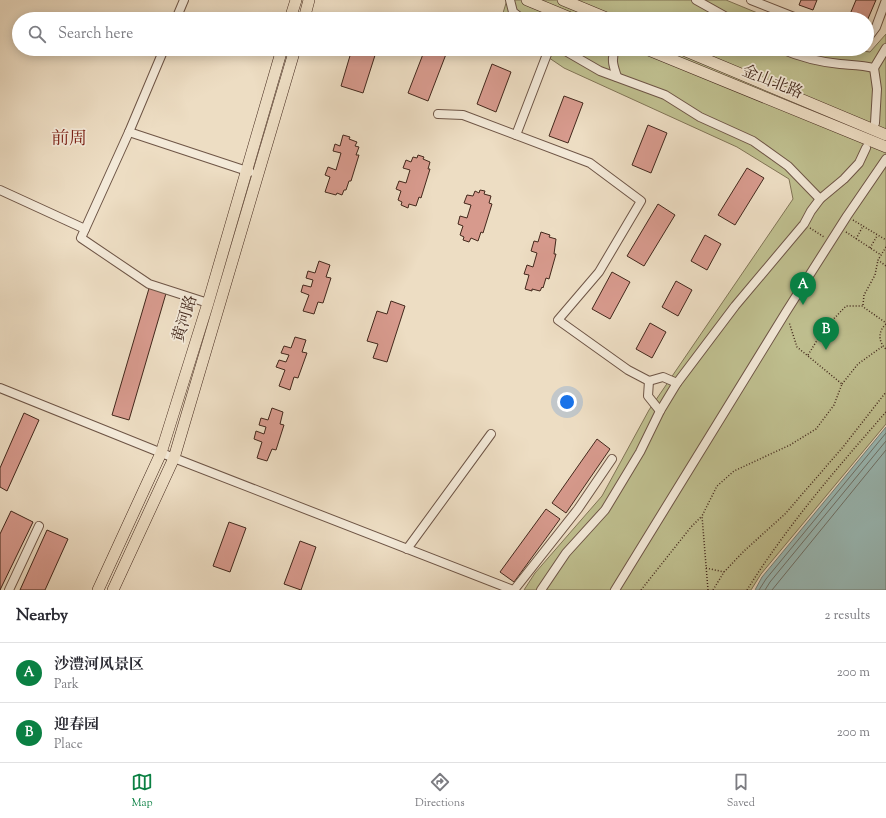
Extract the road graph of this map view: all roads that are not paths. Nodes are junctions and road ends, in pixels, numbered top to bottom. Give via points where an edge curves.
1 (184, 0) edge
2 (296, 0) edge
3 (309, 0) edge
4 (510, 0) edge
5 (527, 0) edge
6 (563, 0) edge
7 (696, 0) edge
8 (751, 0) edge
9 (886, 0) edge
10 (179, 12) edge
11 (292, 12) edge
12 (306, 12) edge
13 (513, 12) edge
14 (556, 12) edge
15 (592, 12) edge
16 (717, 12) edge
17 (781, 12) edge
18 (874, 30) edge
19 (886, 48) edge
20 (161, 56) edge
21 (280, 56) edge
22 (293, 56) edge
23 (546, 56) edge
24 (574, 56) edge
25 (612, 56) edge
26 (663, 56) edge
27 (698, 56) edge
28 (801, 56) edge
29 (874, 68) junction
30 (617, 77) junction
31 (438, 114) dead end
32 (875, 123) dead end
33 (129, 132) junction
34 (886, 134) edge
35 (516, 135) junction
36 (886, 147) edge
37 (866, 148) dead end
38 (886, 159) edge
39 (247, 170) junction
40 (258, 174) junction
41 (0, 190) edge
42 (820, 199) junction
43 (85, 229) junction
44 (208, 303) junction
45 (649, 381) junction
46 (677, 383) junction
47 (0, 388) edge
48 (660, 411) junction
49 (491, 434) dead end
50 (161, 453) junction
51 (174, 458) junction
52 (612, 459) dead end
53 (39, 526) dead end
54 (407, 549) junction
55 (9, 590) edge
56 (98, 590) edge
57 (113, 590) edge
58 (513, 590) edge
59 (541, 590) edge
60 (615, 590) edge

1 - 10 street
2 - 11 main road
3 - 12 main road
4 - 13 street
5 - 14 main road
6 - 15 main road
7 - 16 street
8 - 17 street
9 - 18 street
19 - 29 street
20 - 33 street
21 - 39 main road, 黄河路
22 - 40 main road, 黄河路
23 - 35 street
24 - 30 street via 600,71
25 - 30 street
26 - 36 main road, 金山北路
27 - 34 main road, 金山北路
28 - 29 street via 815,61
29 - 32 street via 877,88
30 - 42 street via 665,95 700,117 753,141 788,166
31 - 35 street via 463,116
33 - 39 street
33 - 43 street
35 - 45 street via 590,163 642,201 600,272 558,320 628,370
37 - 42 street via 859,163
38 - 60 street via 831,240
39 - 40 street
39 - 44 main road, 黄河路
40 - 51 main road, 黄河路
41 - 43 street
42 - 46 street via 804,224 735,306
43 - 44 street via 81,238 149,284
44 - 50 main road, 黄河路
45 - 46 street via 663,377
45 - 48 street via 648,396
46 - 48 street
47 - 50 street
48 - 59 street via 640,452 605,510 566,552
49 - 54 street
50 - 51 street
50 - 56 main road, 黄河路
51 - 54 street
51 - 57 main road, 黄河路
52 - 58 street via 578,509
53 - 55 street
54 - 58 street

